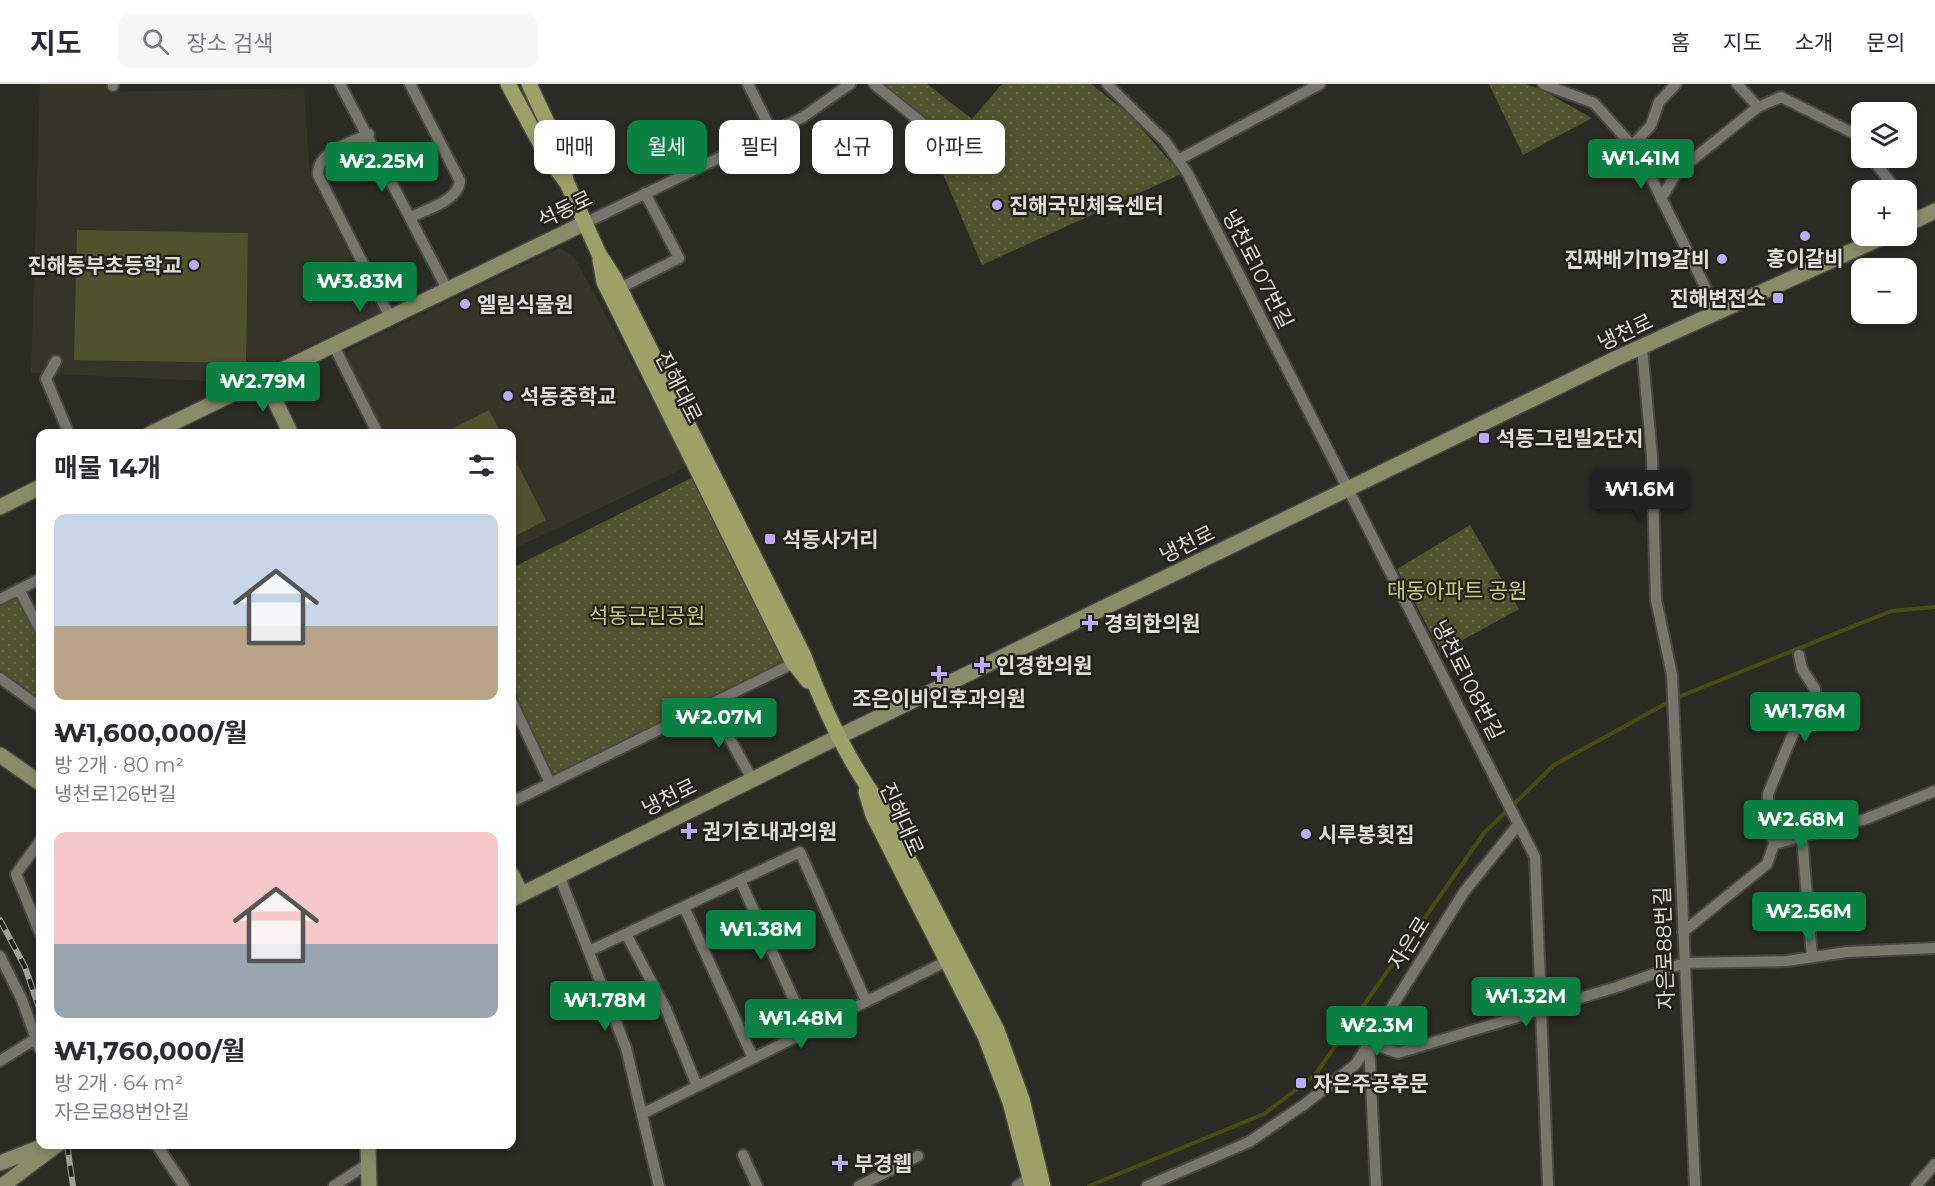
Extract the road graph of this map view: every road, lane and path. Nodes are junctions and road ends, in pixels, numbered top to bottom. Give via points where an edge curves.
1 (340, 84) edge
2 (410, 84) edge
3 (508, 84) edge
4 (529, 84) edge
5 (748, 84) edge
6 (850, 84) edge
7 (873, 84) edge
8 (1107, 84) edge
9 (1320, 84) edge
10 (1543, 84) edge
11 (1676, 84) edge
12 (1737, 84) edge
13 (1758, 107) junction
14 (766, 120) edge
15 (797, 120) edge
16 (918, 120) edge
17 (1851, 132) edge
18 (369, 134) junction
19 (1632, 146) junction
20 (719, 157) edge
21 (1178, 160) junction
22 (567, 183) junction
23 (645, 193) junction
24 (1661, 199) junction
25 (1935, 211) edge
26 (411, 216) junction
27 (1917, 220) edge
28 (585, 223) junction
29 (1863, 246) edge
30 (598, 254) junction
31 (620, 288) junction
32 (447, 289) junction
33 (1718, 313) junction
34 (390, 317) junction
35 (333, 344) junction
36 (1642, 348) junction
37 (56, 361) dead end
38 (264, 378) junction
39 (67, 429) edge
40 (160, 429) edge
41 (289, 429) edge
42 (376, 429) edge
43 (36, 489) edge
44 (1349, 489) junction
45 (0, 507) edge
46 (36, 581) edge
47 (19, 589) junction
48 (0, 598) edge
49 (36, 622) edge
50 (1799, 655) dead end
51 (794, 663) junction
52 (0, 678) edge
53 (817, 692) junction
54 (36, 704) edge
55 (711, 705) junction
56 (516, 711) edge
57 (840, 736) junction
58 (0, 755) edge
59 (752, 779) junction
60 (36, 780) edge
61 (862, 780) junction
62 (550, 783) junction
63 (1935, 791) edge
64 (516, 800) edge
65 (1517, 826) junction
66 (1802, 837) junction
67 (1774, 844) junction
68 (36, 846) edge
69 (559, 875) junction
70 (740, 880) junction
71 (516, 896) edge
72 (684, 907) junction
73 (36, 923) edge
74 (1683, 932) junction
75 (626, 934) junction
76 (1935, 948) edge
77 (589, 951) junction
78 (0, 956) edge
79 (1812, 957) junction
80 (947, 961) junction
81 (1684, 963) junction
82 (866, 1001) junction
83 (1541, 1008) junction
84 (808, 1031) junction
85 (36, 1035) edge
86 (36, 1039) edge
87 (1369, 1043) junction
88 (753, 1058) junction
89 (0, 1061) edge
90 (697, 1086) junction
91 (642, 1114) junction
92 (36, 1149) edge
93 (51, 1149) edge
94 (159, 1149) edge
95 (368, 1149) edge
96 (743, 1155) dead end
97 (918, 1156) dead end
98 (0, 1162) edge
99 (369, 1163) junction
100 (1935, 1164) edge
101 (182, 1183) edge
102 (1035, 1183) edge
103 (2, 1186) edge
104 (170, 1186) edge
105 (334, 1186) edge
106 (369, 1186) edge
107 (659, 1186) edge
108 (757, 1186) edge
109 (858, 1186) edge
110 (1017, 1186) edge
111 (1147, 1186) edge
112 (1376, 1186) edge
113 (1548, 1186) edge
114 (1695, 1186) edge
115 (1916, 1186) edge

1 - 18 street
2 - 26 street via 460,181 459,189 450,198
3 - 22 main road via 548,158
4 - 22 main road via 561,152
5 - 14 street
6 - 15 street, 석동로
7 - 16 street
8 - 21 street, 냉천로107번길 via 1165,141
9 - 21 street
10 - 19 street via 1594,103
11 - 19 street via 1659,102 1651,125
12 - 13 street
13 - 17 street via 1781,97
13 - 24 street via 1677,172
18 - 26 street
18 - 34 street via 325,155 318,175
19 - 24 street
20 - 23 street, 석동로
21 - 44 street, 냉천로107번길
22 - 28 main road
23 - 28 street, 석동로
23 - 31 street via 679,258
24 - 33 street
25 - 27 main road
26 - 32 street
28 - 30 main road
28 - 32 main road, 석동로
29 - 33 main road, 냉천로
30 - 31 main road
30 - 51 main road, 진해대로 via 604,282
31 - 53 main road via 804,656
32 - 34 main road, 석동로
33 - 36 main road, 냉천로
34 - 35 main road, 석동로
35 - 38 main road, 석동로
35 - 42 street
36 - 44 main road, 냉천로
36 - 74 street, 자은로88번길 via 1652,457 1656,600 1673,691
37 - 39 street via 46,380
38 - 40 main road, 석동로
38 - 41 main road
43 - 45 main road
44 - 57 main road, 냉천로
44 - 65 street, 냉천로108번길
46 - 47 street
47 - 48 street
47 - 49 street
50 - 67 street via 1815,697 1792,736 1768,794
51 - 53 main road, 진해대로
51 - 55 street
52 - 54 street
53 - 57 main road
55 - 59 street
55 - 62 street
56 - 62 street
57 - 59 main road, 냉천로
57 - 61 main road
58 - 60 main road
59 - 69 main road, 냉천로
61 - 80 main road, 진해대로 via 873,814
61 - 102 main road, 진해대로 via 881,806 997,1030 1022,1099
62 - 64 street
63 - 66 street via 1863,820
65 - 83 street, 냉천로108번길 via 1535,857
65 - 87 street, 자은로 via 1464,892
66 - 67 street
66 - 79 street
67 - 74 street via 1767,864
68 - 73 street via 16,874
69 - 71 main road, 냉천로
69 - 77 street
70 - 72 street
70 - 82 street via 800,852
70 - 84 street
72 - 75 street
72 - 88 street
74 - 81 street, 자은로88번길
75 - 77 street
75 - 90 street via 666,1009
76 - 79 street
77 - 91 street via 626,1048
78 - 85 street
79 - 81 street
80 - 82 street
80 - 102 main road, 진해대로 via 985,1036
81 - 83 street
81 - 114 street, 자은로88번길
82 - 84 street
83 - 87 street via 1398,1053
83 - 113 street, 냉천로108번길
84 - 88 street
86 - 89 street
87 - 111 street, 자은로 via 1356,1064 1249,1143
87 - 112 street
88 - 90 street
90 - 91 street
91 - 107 street
92 - 98 main road
93 - 103 main road
94 - 101 street
95 - 99 main road
96 - 108 street
97 - 109 street
99 - 105 street
99 - 106 main road
100 - 115 street
101 - 104 street
102 - 110 street

